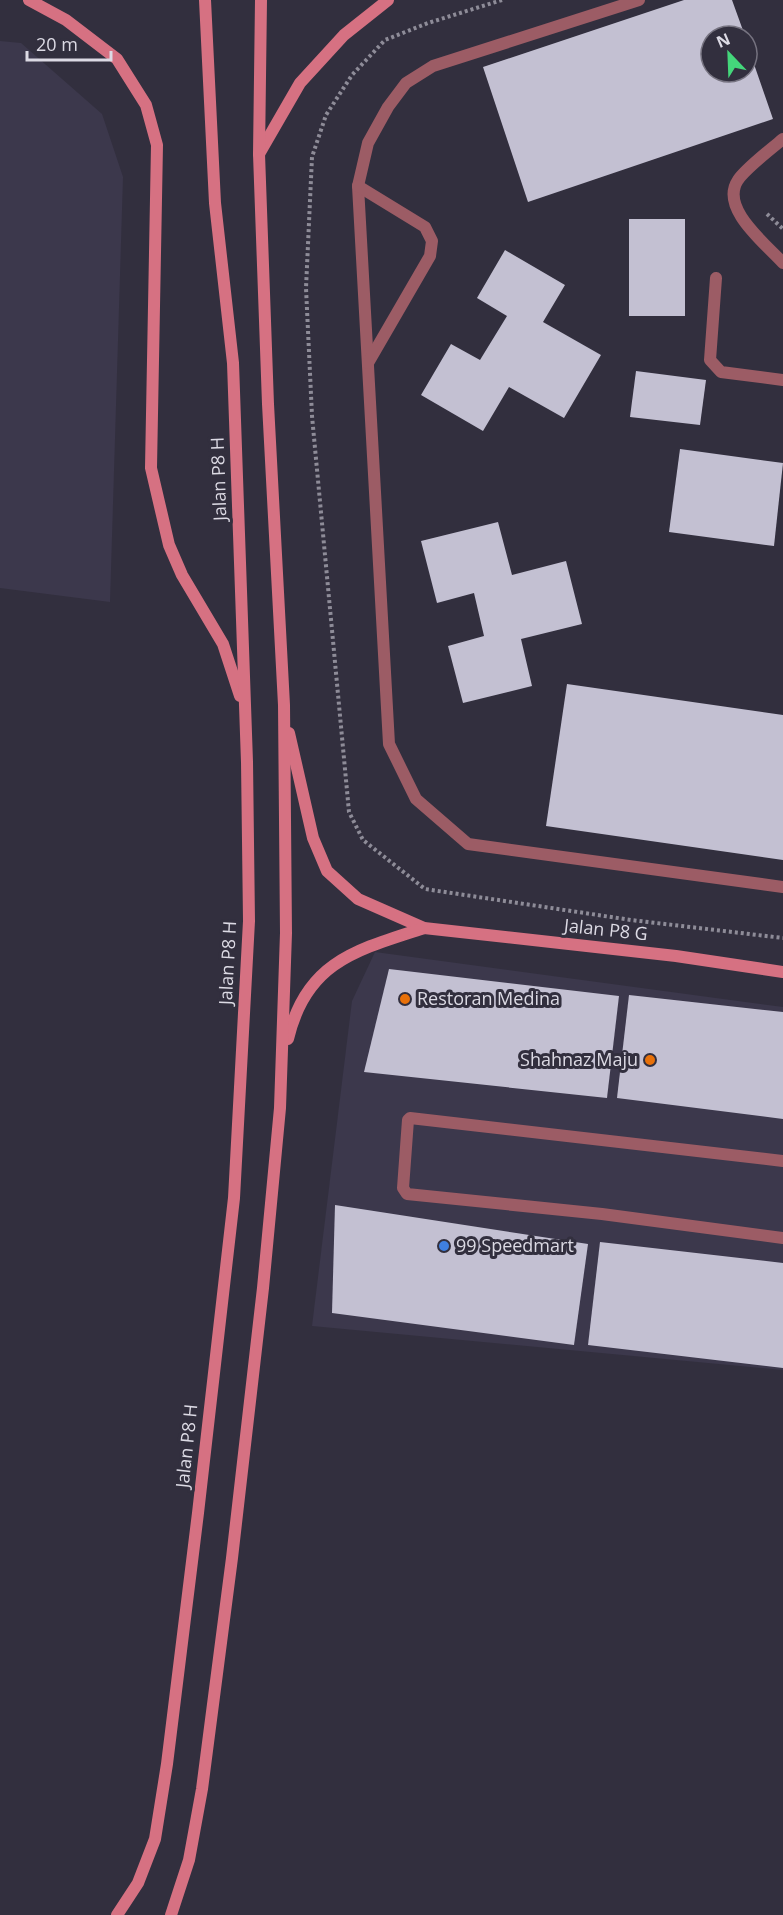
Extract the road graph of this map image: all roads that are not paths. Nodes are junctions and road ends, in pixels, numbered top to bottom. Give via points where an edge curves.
1 (29, 0) edge
2 (205, 0) edge
3 (261, 0) edge
4 (388, 0) edge
5 (639, 0) edge
6 (783, 139) edge
7 (259, 154) junction
8 (358, 186) junction
9 (783, 263) edge
10 (716, 278) dead end
11 (368, 364) junction
12 (783, 380) edge
13 (284, 705) junction
14 (245, 711) junction
15 (783, 887) edge
16 (424, 928) junction
17 (783, 972) edge
18 (281, 1066) junction
19 (783, 1161) edge
20 (783, 1238) edge
21 (117, 1915) edge
22 (171, 1915) edge

1 - 14 street via 66,20 117,59 146,105 157,145 151,468 169,545 223,644
2 - 14 street, Jalan P8 H via 215,203 233,363
3 - 7 street
4 - 7 street via 344,35 300,83
5 - 8 lane via 433,66 406,83 368,143
6 - 9 lane via 738,180 733,197 739,216
7 - 13 street
8 - 11 lane
8 - 11 lane via 425,228 432,241 430,256
10 - 12 lane via 710,360 721,372
11 - 15 lane via 389,744 416,799 468,844
13 - 16 street, Jalan P8 G via 313,838 327,871 358,899
13 - 18 street via 286,933
14 - 21 street, Jalan P8 H via 249,921 234,1198 155,1839 138,1883
16 - 17 street, Jalan P8 G
16 - 18 street, Jalan P8 G via 379,942 332,965 312,985 293,1018
18 - 22 street via 263,1288 232,1558 202,1789 189,1860
19 - 20 lane via 410,1118 403,1188 407,1194

